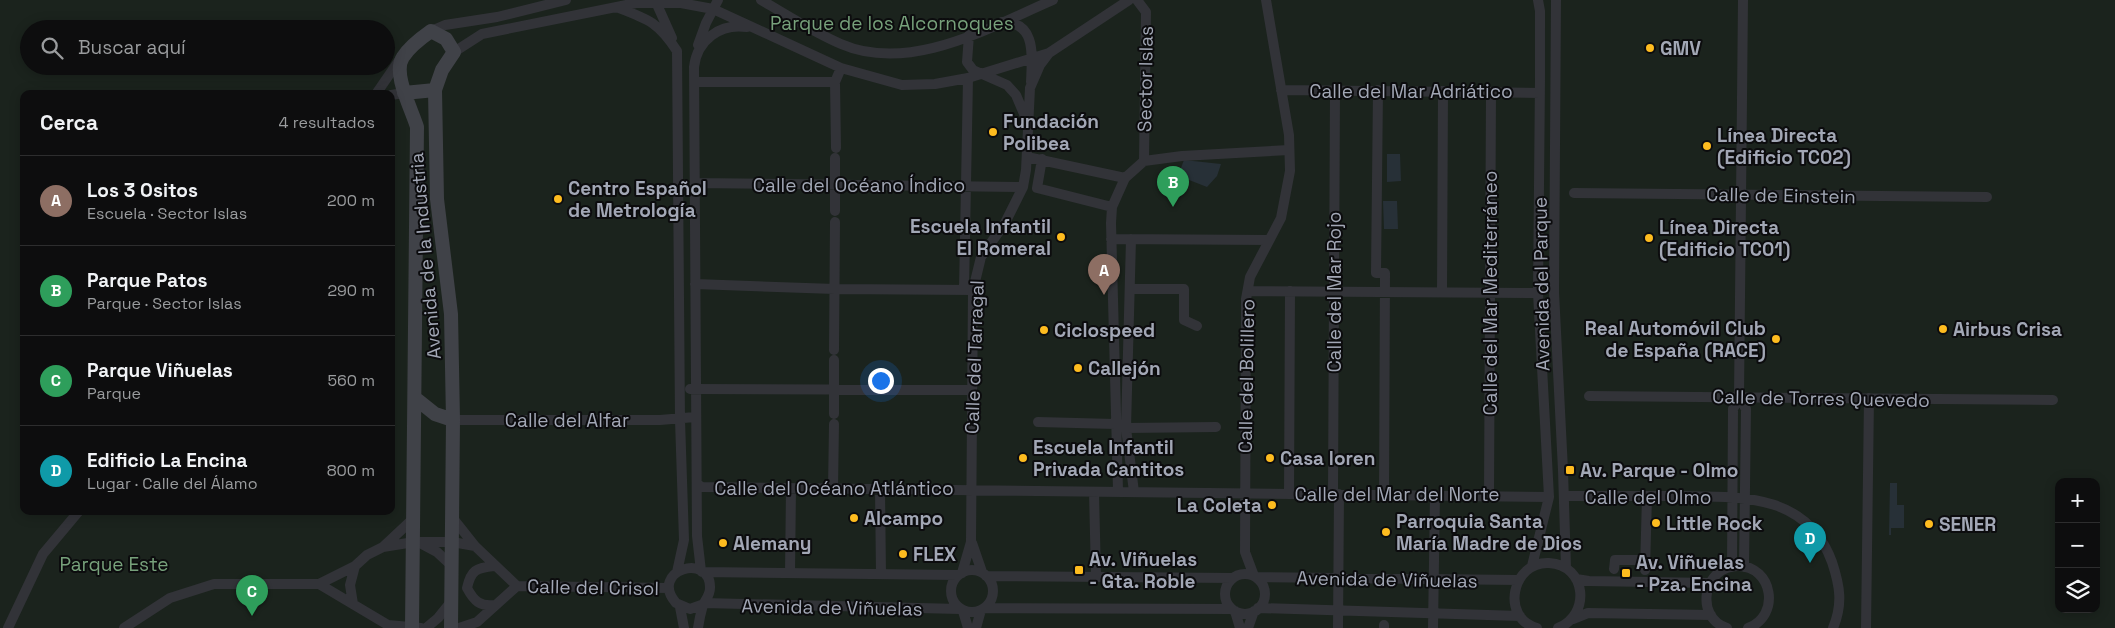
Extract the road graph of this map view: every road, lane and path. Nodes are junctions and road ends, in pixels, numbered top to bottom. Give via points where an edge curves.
1 (566, 0) edge
2 (655, 0) edge
3 (761, 0) edge
4 (1053, 0) edge
5 (1129, 0) edge
6 (1138, 0) edge
7 (1266, 0) edge
8 (1534, 0) edge
9 (1538, 0) edge
10 (1556, 0) edge
11 (1743, 0) edge
12 (716, 4) edge
13 (616, 8) junction
14 (1540, 11) junction
15 (1001, 22) junction
16 (756, 28) junction
17 (431, 31) junction
18 (969, 35) junction
19 (677, 51) junction
20 (454, 52) junction
21 (1049, 53) junction
22 (695, 56) junction
23 (401, 58) junction
24 (1032, 58) junction
25 (395, 67) edge
26 (841, 68) junction
27 (983, 73) junction
28 (389, 75) edge
29 (968, 78) junction
30 (694, 82) junction
31 (835, 82) junction
32 (1030, 88) junction
33 (379, 90) edge
34 (435, 90) junction
35 (1281, 90) junction
36 (1335, 90) junction
37 (1378, 90) junction
38 (1443, 91) junction
39 (1491, 92) junction
40 (1540, 93) junction
41 (397, 94) edge
42 (1028, 124) junction
43 (1290, 150) junction
44 (1027, 158) junction
45 (1042, 159) junction
46 (1144, 161) junction
47 (1125, 178) junction
48 (695, 183) junction
49 (835, 185) junction
50 (966, 186) junction
51 (1022, 187) junction
52 (1574, 193) dead end
53 (1742, 194) junction
54 (1987, 197) dead end
55 (1112, 207) junction
56 (1111, 239) junction
57 (1131, 239) junction
58 (1269, 240) junction
59 (695, 284) junction
60 (834, 289) junction
61 (968, 290) junction
62 (1131, 290) junction
63 (1248, 291) junction
64 (1290, 291) junction
65 (1334, 291) junction
66 (1385, 292) junction
67 (1442, 292) junction
68 (1490, 292) junction
69 (1538, 294) junction
70 (1197, 326) dead end
71 (834, 388) junction
72 (681, 389) junction
73 (696, 389) junction
74 (971, 390) junction
75 (1590, 396) dead end
76 (1739, 397) junction
77 (415, 398) junction
78 (1869, 398) junction
79 (2053, 400) dead end
80 (695, 416) junction
81 (454, 420) junction
82 (680, 420) junction
83 (1038, 422) dead end
84 (1115, 424) junction
85 (1216, 427) dead end
86 (1126, 428) junction
87 (696, 484) junction
88 (791, 488) junction
89 (833, 489) junction
90 (971, 489) junction
91 (880, 490) junction
92 (1118, 490) junction
93 (1094, 492) junction
94 (1134, 492) junction
95 (1245, 494) junction
96 (1289, 494) junction
97 (1336, 494) junction
98 (1384, 494) junction
99 (1435, 494) junction
100 (1489, 495) junction
101 (1564, 496) junction
102 (1647, 496) junction
103 (1549, 497) junction
104 (1732, 497) junction
105 (1744, 498) junction
106 (1640, 507) dead end
107 (76, 515) edge
108 (452, 517) junction
109 (414, 518) junction
110 (452, 542) junction
111 (971, 542) junction
112 (418, 543) junction
113 (475, 546) junction
114 (383, 547) junction
115 (1245, 552) junction
116 (1644, 563) junction
117 (451, 565) junction
118 (355, 566) junction
119 (494, 566) junction
120 (1532, 566) junction
121 (1732, 567) junction
122 (1744, 567) junction
123 (1566, 568) junction
124 (1614, 569) dead end
125 (702, 571) junction
126 (677, 572) junction
127 (790, 573) junction
128 (881, 574) junction
129 (960, 574) junction
130 (984, 574) junction
131 (1096, 576) junction
132 (1255, 576) junction
133 (1234, 577) junction
134 (1338, 578) junction
135 (1576, 579) junction
136 (1435, 580) junction
137 (1518, 580) junction
138 (1710, 583) junction
139 (319, 584) junction
140 (517, 586) junction
141 (669, 588) junction
142 (451, 602) junction
143 (704, 603) junction
144 (353, 604) junction
145 (495, 605) junction
146 (680, 607) junction
147 (983, 609) junction
148 (962, 610) junction
149 (1234, 610) junction
150 (1256, 610) junction
151 (1338, 611) junction
152 (1434, 613) junction
153 (1710, 615) junction
154 (1520, 616) junction
155 (1573, 619) junction
156 (1762, 624) edge
157 (474, 625) edge
158 (390, 627) edge
159 (8, 628) edge
160 (124, 628) edge
161 (418, 628) edge
162 (451, 628) edge
163 (459, 628) edge
164 (684, 628) edge
165 (698, 628) edge
166 (968, 628) edge
167 (976, 628) edge
168 (1240, 628) edge
169 (1248, 628) edge
170 (1338, 628) edge
171 (1433, 628) edge
172 (1535, 628) edge
173 (1558, 628) edge
174 (1727, 628) edge
175 (1748, 628) edge
176 (1833, 628) edge
177 (1866, 628) edge

1 - 17 street via 445,25
2 - 12 street
2 - 13 street
2 - 19 street
3 - 18 street via 842,45 863,51 906,53
4 - 15 street
5 - 21 street
6 - 46 street, Sector Islas via 1146,12
7 - 35 street, Calle del Bolillero
8 - 14 street
9 - 14 street, Avenida del Parque
10 - 101 street, Avenida del Parque via 1554,292
11 - 53 street
12 - 16 street
12 - 22 street
13 - 19 street via 650,20 666,34
13 - 20 street via 482,34
14 - 40 street, Avenida del Parque
15 - 18 street
15 - 24 street via 1012,22 1025,30 1031,43
16 - 22 street via 734,26 720,30 708,38
16 - 26 street
17 - 20 street via 446,39
17 - 23 street
18 - 27 street via 967,62 973,70
19 - 72 street
20 - 34 street via 442,70
21 - 24 street
21 - 32 street, Calle del Tarragal
22 - 30 street
23 - 25 street
23 - 41 street, Avenida de la Industria
24 - 27 street
24 - 32 street, Calle del Tarragal
26 - 29 street via 902,85
26 - 31 street
27 - 29 street
27 - 42 street, Calle del Tarragal via 1007,85 1016,95
28 - 33 street
29 - 50 street
30 - 31 street
30 - 48 street
31 - 49 street
32 - 42 street, Calle del Tarragal
34 - 41 street
34 - 81 street, Avenida de la Industria via 436,183 451,314
35 - 36 street, Calle del Mar Adriático
35 - 43 street, Calle del Bolillero
36 - 37 street, Calle del Mar Adriático
36 - 65 street, Calle del Mar Rojo
37 - 38 street, Calle del Mar Adriático
37 - 66 street via 1376,273 1385,273
38 - 39 street, Calle del Mar Adriático
38 - 67 street
39 - 40 street, Calle del Mar Adriático
39 - 68 street, Calle del Mar Mediterráneo
40 - 69 street, Avenida del Parque
41 - 77 street, Avenida de la Industria via 417,127
42 - 44 street, Calle del Tarragal
43 - 46 street, Sector Islas
43 - 58 street, Calle del Bolillero via 1282,218
44 - 45 street
44 - 51 street, Calle del Tarragal
45 - 47 street
45 - 55 street via 1037,188
46 - 47 street
47 - 55 street
48 - 49 street, Calle del Océano Índico
48 - 59 street
49 - 50 street, Calle del Océano Índico
49 - 60 street
50 - 51 street, Calle del Océano Índico
50 - 61 street
51 - 61 street, Calle del Tarragal via 1004,223 981,257
52 - 53 street, Calle de Einstein
53 - 54 street, Calle de Einstein
53 - 76 street
55 - 56 street
56 - 57 street
56 - 84 street
57 - 58 street
57 - 62 street
58 - 63 street, Calle del Bolillero via 1250,277
59 - 60 street
59 - 73 street
60 - 61 street
60 - 71 street
61 - 74 street, Calle del Tarragal
62 - 70 street via 1184,289 1184,320
62 - 86 street
63 - 64 street
63 - 95 street, Calle del Bolillero
64 - 65 street
64 - 96 street
65 - 66 street
65 - 97 street, Calle del Mar Rojo
66 - 67 street
66 - 98 street
67 - 68 street
68 - 69 street
68 - 100 street, Calle del Mar Mediterráneo
69 - 103 street, Avenida del Parque
71 - 73 street
71 - 74 street
71 - 89 street
72 - 73 street
72 - 82 street
73 - 80 street
74 - 90 street, Calle del Tarragal
75 - 76 street, Calle de Torres Quevedo
76 - 78 street, Calle de Torres Quevedo
76 - 104 street via 1733,409
76 - 105 street via 1746,409
77 - 81 street via 435,414
77 - 109 street, Avenida de la Industria
78 - 79 street, Calle de Torres Quevedo
78 - 177 street
80 - 82 street, Calle del Alfar
80 - 87 street
81 - 82 street, Calle del Alfar
81 - 108 street, Avenida de la Industria
82 - 126 street via 684,540
83 - 84 street
84 - 86 street
84 - 92 street
85 - 86 street
86 - 94 street
87 - 88 street, Calle del Océano Atlántico via 702,487
87 - 125 street via 696,536
88 - 89 street, Calle del Océano Atlántico
88 - 127 street, Avenida de Viñuelas
89 - 91 street, Calle del Océano Atlántico
90 - 91 street, Calle del Océano Atlántico
90 - 93 street
90 - 111 street, Calle del Tarragal
91 - 128 street, Avenida de Viñuelas
92 - 93 street
92 - 94 street
93 - 131 street
94 - 95 street
95 - 96 street, Calle del Mar del Norte
95 - 115 street, Calle del Bolillero
96 - 97 street, Calle del Mar del Norte
97 - 98 street, Calle del Mar del Norte
97 - 134 street, Calle del Mar Rojo
98 - 99 street, Calle del Mar del Norte
99 - 100 street, Calle del Mar del Norte
99 - 136 street
100 - 103 street, Calle del Mar del Norte
101 - 102 street, Calle del Olmo
101 - 123 street, Avenida del Parque
102 - 104 street, Calle del Olmo
102 - 116 street
103 - 120 street, Avenida del Parque
104 - 105 street, Calle del Olmo
104 - 121 street
105 - 122 street
105 - 176 street, Calle del Olmo via 1775,504 1795,514 1825,542 1840,584 1838,616
106 - 116 street
107 - 159 street via 43,554
108 - 110 street, Avenida de la Industria
108 - 113 street
109 - 112 street, Avenida de la Industria
109 - 114 street
110 - 112 street
110 - 113 street
110 - 117 street, Avenida de la Industria
111 - 129 street, Calle del Tarragal
111 - 130 street, Calle del Tarragal
112 - 114 street
112 - 117 street via 437,552
112 - 161 street, Avenida de la Industria
113 - 119 street
114 - 118 street
115 - 132 street
115 - 133 street
116 - 124 street via 1615,560
117 - 142 street, Avenida de la Industria
118 - 139 street
118 - 144 street via 350,585
119 - 140 street
119 - 145 street via 479,568 470,575 467,588 473,600 485,606
120 - 123 street via 1549,563
120 - 137 street
121 - 122 street
121 - 138 street via 1715,575
122 - 156 street via 1753,570 1766,584 1769,603
123 - 135 street
125 - 126 street via 691,567
125 - 127 street, Avenida de Viñuelas
125 - 143 street via 710,584
126 - 141 street
127 - 128 street, Avenida de Viñuelas
128 - 129 street, Avenida de Viñuelas
129 - 130 street via 972,570
129 - 148 street via 954,580 950,593
130 - 131 street
130 - 147 street via 993,593
131 - 133 street
132 - 133 street
132 - 134 street, Avenida de Viñuelas
132 - 150 street via 1262,582 1265,596
133 - 149 street via 1225,595
134 - 136 street, Avenida de Viñuelas
134 - 151 street, Calle del Mar Rojo
135 - 138 street via 1589,582
135 - 155 street via 1582,598
136 - 137 street, Avenida de Viñuelas
136 - 152 street
137 - 154 street via 1514,598
138 - 153 street via 1706,599
139 - 144 street
139 - 160 street via 214,584 170,598
140 - 141 street, Calle del Crisol
140 - 145 street
141 - 146 street via 672,599
142 - 161 street via 438,618
142 - 162 street, Avenida de la Industria
143 - 146 street via 695,608
143 - 148 street, Avenida de Viñuelas
143 - 165 street
144 - 158 street
145 - 157 street
146 - 164 street
147 - 148 street
147 - 149 street
147 - 167 street
148 - 166 street
149 - 150 street via 1242,613
149 - 168 street
150 - 151 street, Avenida de Viñuelas
150 - 169 street
151 - 152 street, Avenida de Viñuelas
151 - 170 street, Calle del Mar Rojo
152 - 154 street, Avenida de Viñuelas
152 - 171 street
153 - 155 street via 1588,613
153 - 174 street
154 - 172 street
155 - 173 street
156 - 175 street
157 - 163 street
158 - 161 street

